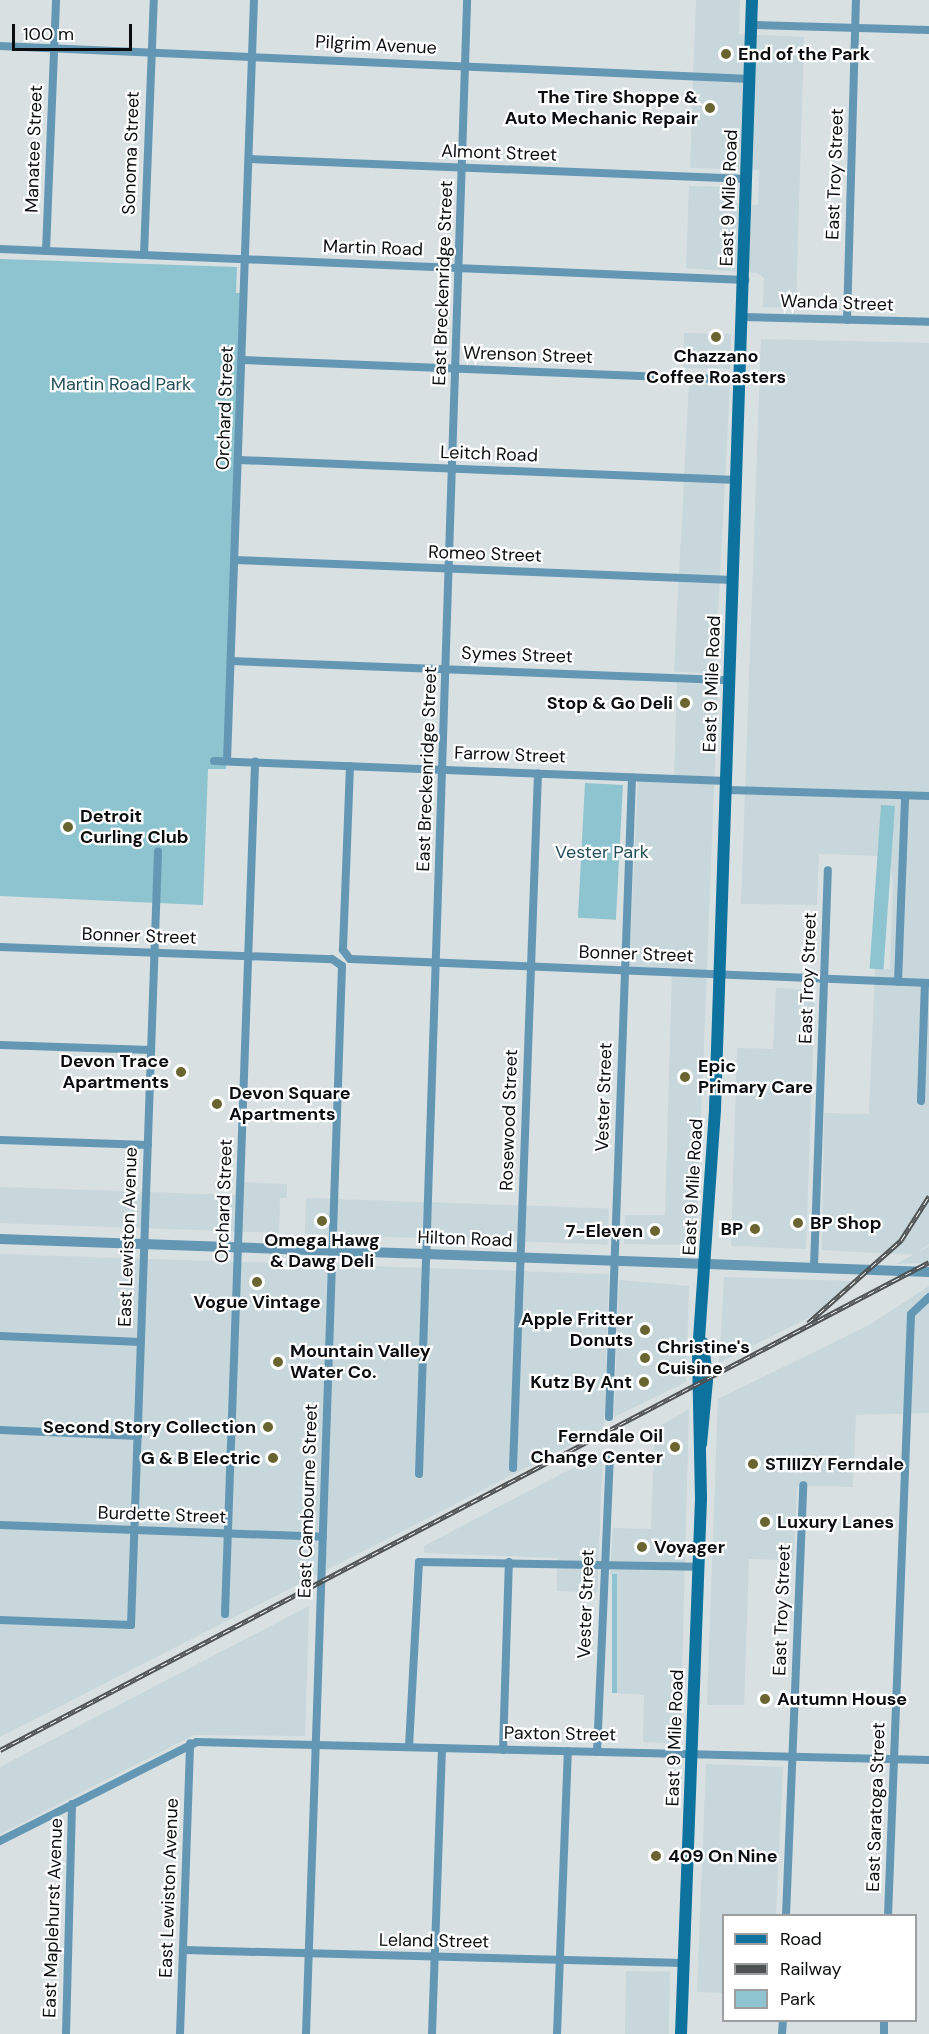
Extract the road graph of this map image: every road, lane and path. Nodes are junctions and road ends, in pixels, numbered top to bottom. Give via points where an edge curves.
1 (56, 0) edge
2 (154, 0) edge
3 (254, 0) edge
4 (467, 0) edge
5 (752, 0) edge
6 (856, 0) edge
7 (752, 26) junction
8 (856, 28) junction
9 (929, 30) edge
10 (0, 46) edge
11 (54, 48) junction
12 (152, 52) junction
13 (252, 56) junction
14 (466, 66) junction
15 (750, 79) junction
16 (250, 159) junction
17 (464, 168) junction
18 (747, 179) junction
19 (0, 249) edge
20 (46, 251) junction
21 (144, 255) junction
22 (247, 259) junction
23 (460, 268) junction
24 (745, 280) junction
25 (743, 317) junction
26 (847, 320) junction
27 (929, 322) edge
28 (243, 360) junction
29 (457, 368) junction
30 (741, 380) junction
31 (239, 460) junction
32 (453, 469) junction
33 (738, 480) junction
34 (235, 560) junction
35 (450, 569) junction
36 (734, 580) junction
37 (231, 661) junction
38 (446, 669) junction
39 (730, 680) junction
40 (214, 761) dead end
41 (227, 761) junction
42 (255, 762) junction
43 (350, 766) junction
44 (443, 769) junction
45 (538, 773) junction
46 (632, 777) junction
47 (727, 785) junction
48 (905, 796) junction
49 (929, 796) edge
50 (158, 851) dead end
51 (828, 870) dead end
52 (0, 947) edge
53 (154, 953) junction
54 (249, 956) junction
55 (437, 963) junction
56 (531, 966) junction
57 (343, 969) joint
58 (625, 970) junction
59 (720, 975) junction
60 (824, 979) junction
61 (898, 982) junction
62 (927, 983) edge
63 (0, 1045) edge
64 (151, 1050) junction
65 (921, 1101) dead end
66 (0, 1140) edge
67 (147, 1145) junction
68 (0, 1239) edge
69 (144, 1244) junction
70 (238, 1248) junction
71 (333, 1251) junction
72 (427, 1254) junction
73 (521, 1258) junction
74 (615, 1261) junction
75 (707, 1261) junction
76 (814, 1267) junction
77 (929, 1272) edge
78 (929, 1297) edge
79 (0, 1336) edge
80 (141, 1341) junction
81 (609, 1418) dead end
82 (0, 1431) edge
83 (138, 1436) junction
84 (610, 1458) dead end
85 (513, 1468) dead end
86 (419, 1474) dead end
87 (803, 1485) dead end
88 (0, 1526) edge
89 (134, 1530) junction
90 (229, 1534) junction
91 (323, 1537) junction
92 (510, 1562) junction
93 (604, 1565) junction
94 (698, 1567) junction
95 (225, 1614) dead end
96 (0, 1620) edge
97 (190, 1743) junction
98 (316, 1745) junction
99 (409, 1748) junction
100 (442, 1748) junction
101 (503, 1750) junction
102 (568, 1751) junction
103 (597, 1752) junction
104 (693, 1753) junction
105 (792, 1756) junction
106 (894, 1759) junction
107 (929, 1760) edge
108 (72, 1804) junction
109 (0, 1841) edge
110 (786, 1914) edge
111 (888, 1914) edge
112 (183, 1950) junction
113 (309, 1954) junction
114 (435, 1957) junction
115 (560, 1960) junction
116 (683, 1963) junction
117 (66, 2034) edge
118 (180, 2034) edge
119 (306, 2034) edge
120 (432, 2034) edge
121 (557, 2034) edge
122 (681, 2034) edge

1 - 11 street, Manatee Street
2 - 12 street, Sonoma Street
3 - 13 street, Orchard Street
4 - 14 street, East Breckenridge Street
5 - 7 main road, East 9 Mile Road
6 - 8 street, East Troy Street
7 - 8 street
7 - 15 main road, East 9 Mile Road
8 - 9 street
8 - 26 street, East Troy Street
10 - 11 street, Pilgrim Avenue
11 - 12 street, Pilgrim Avenue
11 - 20 street, Manatee Street
12 - 13 street, Pilgrim Avenue
12 - 21 street, Sonoma Street
13 - 14 street, Pilgrim Avenue
13 - 16 street, Orchard Street
14 - 15 street, Pilgrim Avenue
14 - 17 street, East Breckenridge Street
15 - 18 main road, East 9 Mile Road
16 - 17 street, Almont Street
16 - 22 street, Orchard Street
17 - 18 street, Almont Street
17 - 23 street, East Breckenridge Street
18 - 24 main road, East 9 Mile Road
19 - 20 street, Martin Road
20 - 21 street, Martin Road
21 - 22 street, Martin Road
22 - 23 street, Martin Road
22 - 28 street, Orchard Street
23 - 24 street, Martin Road
23 - 29 street, East Breckenridge Street
24 - 25 main road, East 9 Mile Road
25 - 26 street, Wanda Street
25 - 30 main road, East 9 Mile Road
26 - 27 street, Wanda Street
28 - 29 street, Wrenson Street
28 - 31 street, Orchard Street
29 - 30 street, Wrenson Street
29 - 32 street, East Breckenridge Street
30 - 33 main road, East 9 Mile Road
31 - 32 street, Leitch Road
31 - 34 street, Orchard Street
32 - 33 street, Leitch Road
32 - 35 street, East Breckenridge Street
33 - 36 main road, East 9 Mile Road
34 - 35 street, Romeo Street
34 - 37 street, Orchard Street
35 - 36 street, Romeo Street
35 - 38 street, East Breckenridge Street
36 - 39 main road, East 9 Mile Road
37 - 38 street, Symes Street
37 - 41 street, Orchard Street
38 - 39 street, Symes Street
38 - 44 street, East Breckenridge Street
39 - 47 main road, East 9 Mile Road
40 - 41 street, Farrow Street
41 - 42 street, Farrow Street
42 - 43 street, Farrow Street
42 - 54 street, Orchard Street
43 - 44 street, Farrow Street
43 - 55 street, Bonner Street via 344,953 350,959
44 - 45 street, Farrow Street
44 - 55 street, East Breckenridge Street
45 - 46 street, Farrow Street
45 - 56 street, Rosewood Street
46 - 47 street, Farrow Street
46 - 58 street, Vester Street
47 - 48 street, Farrow Street
47 - 59 main road, East 9 Mile Road
48 - 49 street, Farrow Street
48 - 61 street
50 - 53 street, East Lewiston Avenue
51 - 60 street, East Troy Street
52 - 53 street, Bonner Street
53 - 54 street, Bonner Street
53 - 64 street, East Lewiston Avenue
54 - 57 street, Bonner Street via 335,960
54 - 70 street, Orchard Street
55 - 56 street, Bonner Street
55 - 72 street, East Breckenridge Street
56 - 58 street, Bonner Street
56 - 73 street, Rosewood Street
57 - 71 street, East Cambourne Street
58 - 59 street, Bonner Street
58 - 74 street, Vester Street
59 - 60 street, Bonner Street
59 - 75 main road, East 9 Mile Road
60 - 61 street, Bonner Street
60 - 76 street, East Troy Street
61 - 62 street, Bonner Street
62 - 65 street
63 - 64 street
64 - 67 street, East Lewiston Avenue
66 - 67 street
67 - 69 street, East Lewiston Avenue
68 - 69 street, Hilton Road
69 - 70 street, Hilton Road
69 - 80 street, East Lewiston Avenue
70 - 71 street, Hilton Road
70 - 90 street, Orchard Street
71 - 72 street, Hilton Road
71 - 91 street, East Cambourne Street
72 - 73 street, Hilton Road
72 - 86 street, East Breckenridge Street
73 - 74 street, Hilton Road
73 - 85 street, Rosewood Street
74 - 75 street, Hilton Road
74 - 81 street, Vester Street
75 - 76 street, Hilton Road
75 - 94 main road, East 9 Mile Road via 696,1434 701,1444
76 - 77 street, Hilton Road
78 - 106 street, East Saratoga Street via 911,1314
79 - 80 street
80 - 83 street, East Lewiston Avenue
82 - 83 street
83 - 89 street, East Lewiston Avenue
84 - 93 street, Vester Street
87 - 105 street, East Troy Street
88 - 89 street, Burdette Street
89 - 90 street, Burdette Street
89 - 96 street, East Lewiston Avenue via 131,1625
90 - 91 street, Burdette Street
90 - 95 street, Orchard Street
91 - 98 street, East Cambourne Street
92 - 93 street
92 - 99 street via 419,1562
92 - 101 street
93 - 94 street
93 - 103 street, Vester Street
94 - 104 main road, East 9 Mile Road
97 - 98 street, Paxton Street
97 - 108 street
97 - 112 street, East Lewiston Avenue
98 - 99 street, Paxton Street
98 - 113 street, East Cambourne Street
99 - 100 street, Paxton Street
100 - 101 street, Paxton Street
100 - 114 street
101 - 102 street, Paxton Street
102 - 103 street, Paxton Street
102 - 115 street
103 - 104 street, Paxton Street
104 - 105 street, Paxton Street
104 - 116 main road, East 9 Mile Road
105 - 106 street, Paxton Street
105 - 110 street, East Troy Street
106 - 107 street, Paxton Street
106 - 111 street, East Saratoga Street
108 - 109 street
108 - 117 street, East Maplehurst Avenue
112 - 113 street, Leland Street
112 - 118 street, East Lewiston Avenue
113 - 114 street, Leland Street
113 - 119 street, East Cambourne Street
114 - 115 street, Leland Street
114 - 120 street
115 - 116 street, Leland Street
115 - 121 street
116 - 122 main road, East 9 Mile Road

